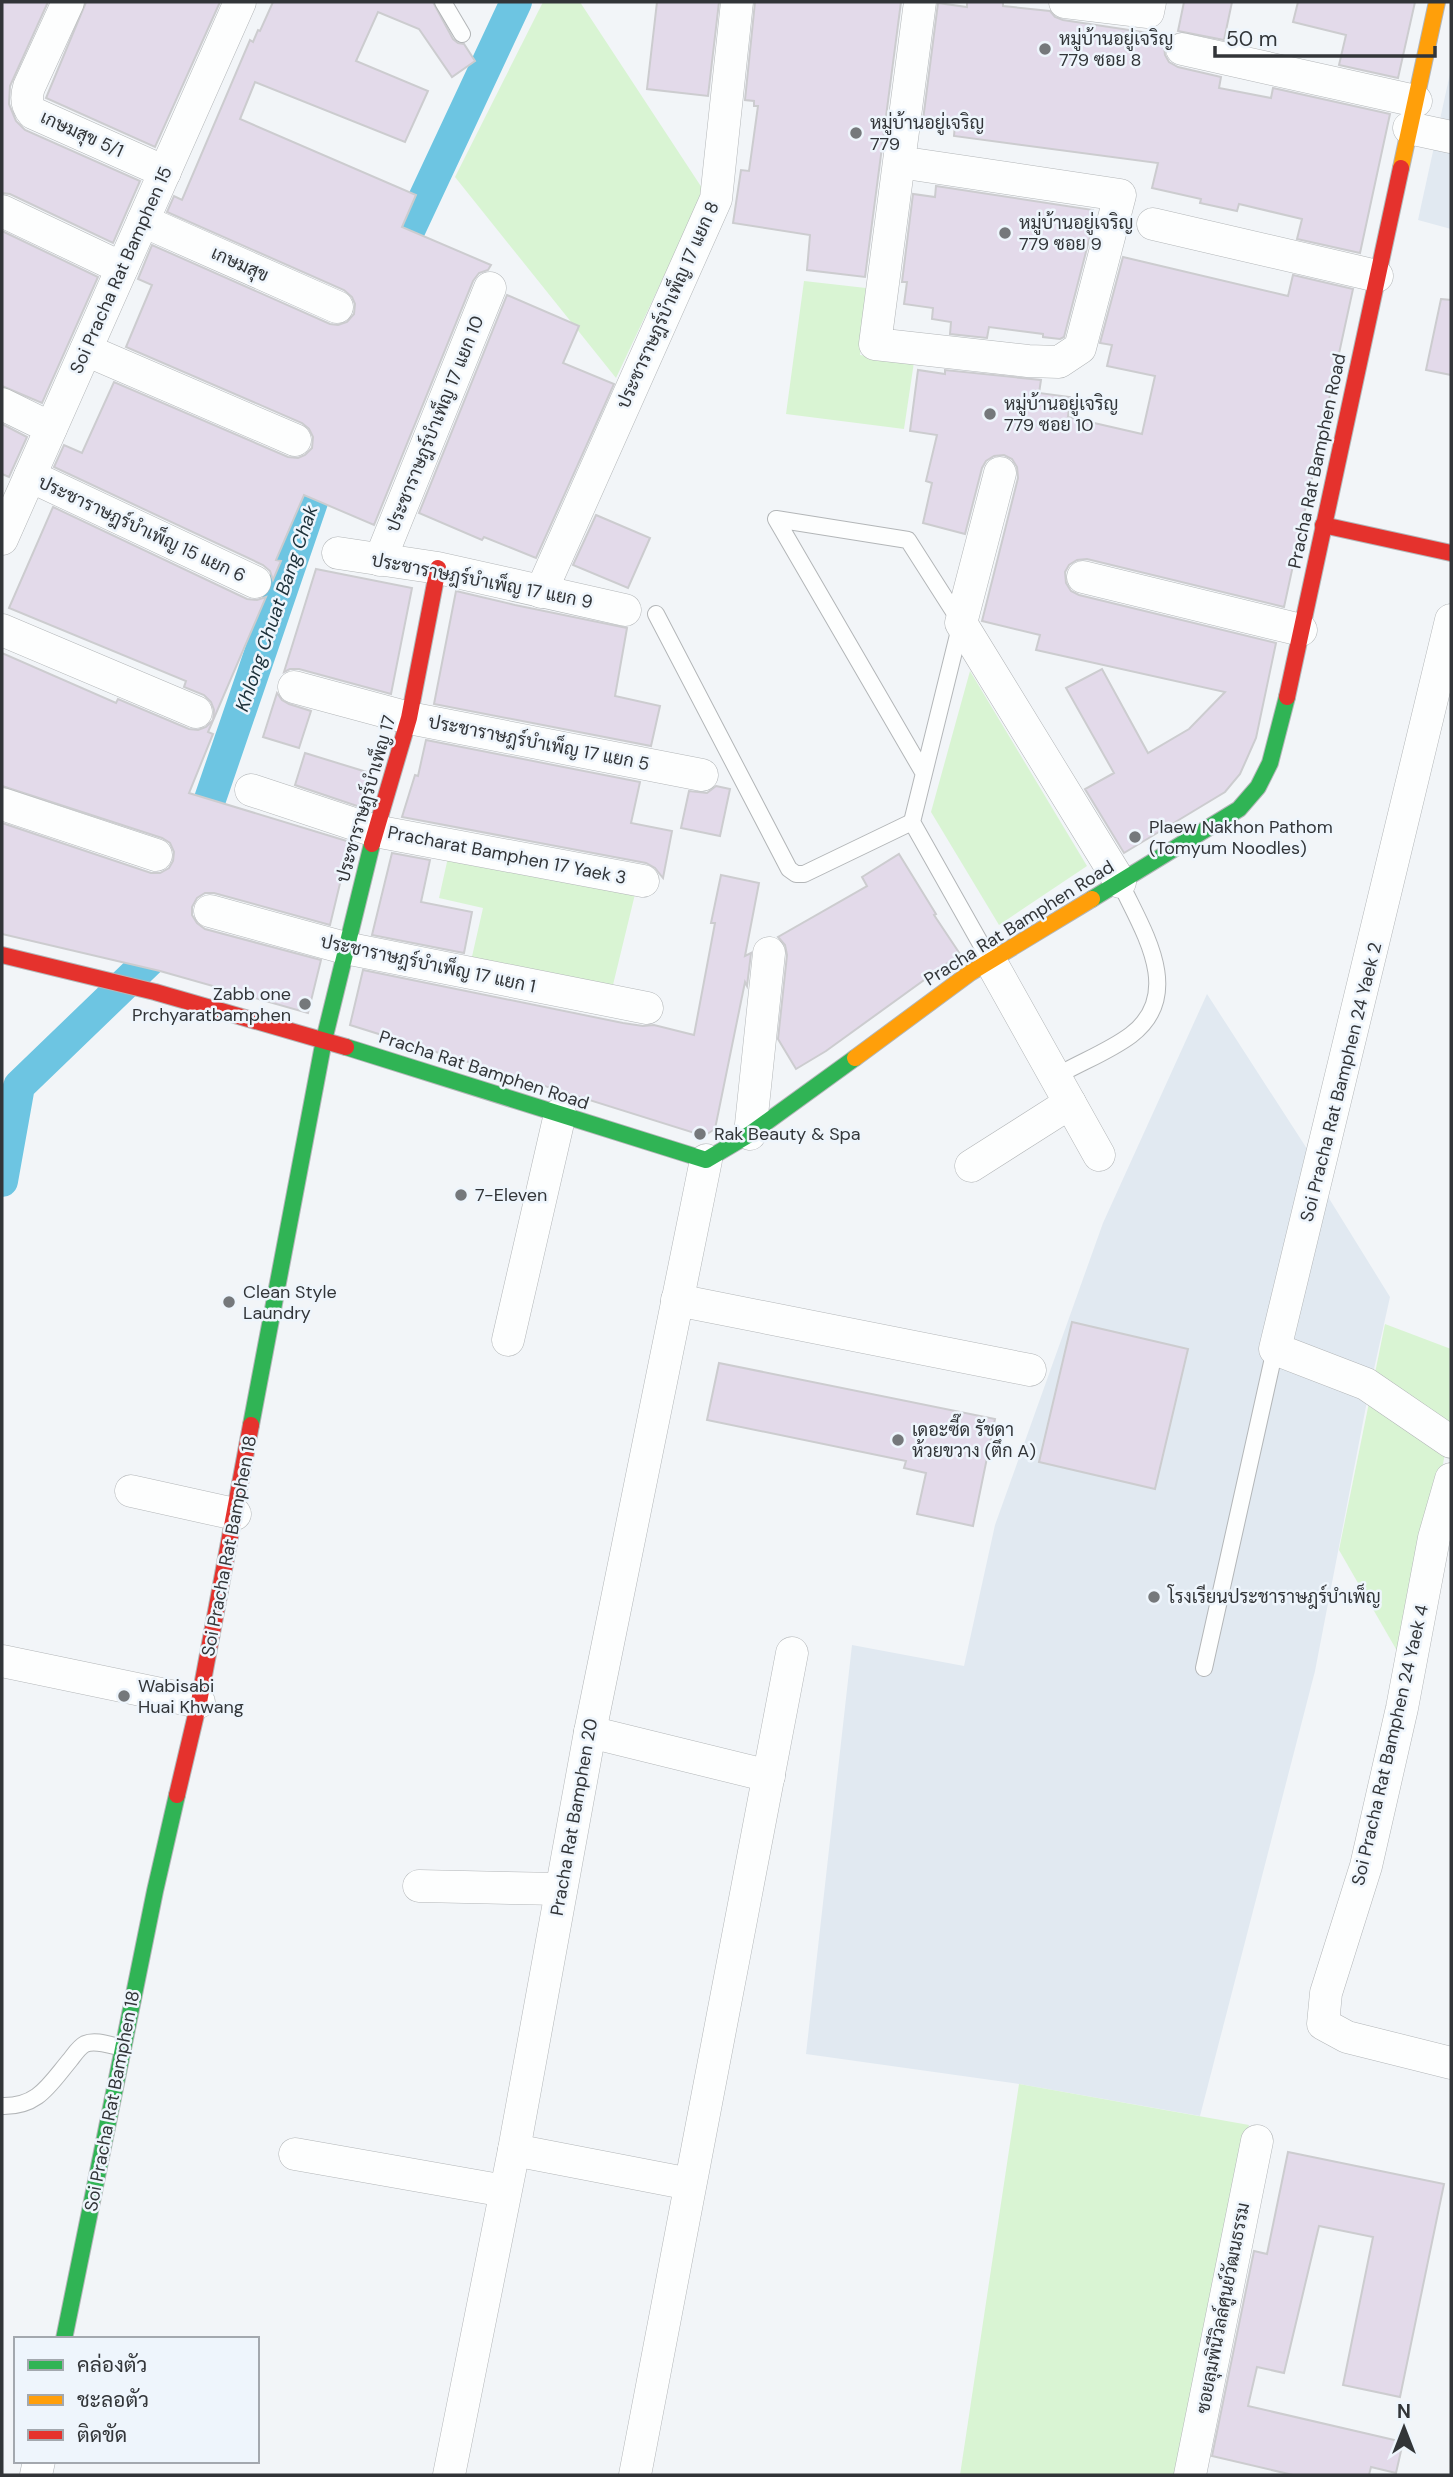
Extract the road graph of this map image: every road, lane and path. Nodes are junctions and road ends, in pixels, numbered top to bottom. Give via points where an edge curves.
1 (68, 2) edge
2 (240, 2) edge
3 (443, 2) edge
4 (737, 2) edge
5 (920, 2) edge
6 (1065, 2) edge
7 (1150, 2) edge
8 (1437, 2) edge
9 (462, 34) dead end
10 (1182, 49) dead end
11 (1413, 115) junction
12 (1451, 137) edge
13 (899, 162) junction
14 (165, 172) junction
15 (2, 211) edge
16 (143, 221) junction
17 (1153, 224) dead end
18 (122, 268) junction
19 (1377, 276) junction
20 (490, 288) dead end
21 (337, 307) dead end
22 (86, 350) junction
23 (2, 404) edge
24 (51, 428) junction
25 (295, 440) dead end
26 (1000, 473) dead end
27 (30, 476) junction
28 (1323, 525) junction
29 (2, 539) edge
30 (338, 553) dead end
31 (1451, 553) edge
32 (380, 559) junction
33 (438, 568) junction
34 (1083, 577) dead end
35 (255, 582) dead end
36 (541, 592) junction
37 (625, 610) dead end
38 (656, 614) dead end
39 (1451, 620) edge
40 (961, 623) junction
41 (2, 630) edge
42 (1301, 630) junction
43 (294, 687) dead end
44 (196, 712) dead end
45 (409, 718) junction
46 (923, 772) junction
47 (702, 775) dead end
48 (251, 790) dead end
49 (2, 804) edge
50 (912, 822) junction
51 (374, 831) junction
52 (156, 855) dead end
53 (643, 881) dead end
54 (1120, 882) junction
55 (210, 911) dead end
56 (345, 948) junction
57 (768, 953) dead end
58 (2, 955) edge
59 (991, 962) junction
60 (647, 1008) dead end
61 (324, 1040) junction
62 (1065, 1072) dead end
63 (1070, 1103) junction
64 (560, 1114) junction
65 (750, 1134) junction
66 (1099, 1155) dead end
67 (706, 1160) junction
68 (971, 1166) dead end
69 (677, 1300) junction
70 (508, 1340) dead end
71 (1275, 1349) junction
72 (1030, 1370) dead end
73 (1451, 1442) edge
74 (1451, 1479) edge
75 (131, 1491) dead end
76 (235, 1514) junction
77 (792, 1653) dead end
78 (2, 1661) edge
79 (1204, 1668) dead end
80 (200, 1702) junction
81 (590, 1732) junction
82 (769, 1776) junction
83 (419, 1886) dead end
84 (561, 1889) junction
85 (123, 2048) junction
86 (1451, 2063) edge
87 (2, 2106) edge
88 (1257, 2141) dead end
89 (514, 2150) junction
90 (295, 2154) dead end
91 (690, 2184) junction
92 (505, 2191) junction
93 (64, 2337) edge
94 (449, 2475) edge
95 (635, 2475) edge
96 (1190, 2475) edge

1 - 14 street, เกษมสุข 5/1 via 29,87 29,109
2 - 14 street, Soi Pracha Rat Bamphen 15
3 - 9 lane
4 - 36 street, ประชาราษฎร์บำเพ็ญ 17 แยก 8 via 716,199
5 - 13 street
6 - 7 street via 1148,12
8 - 11 street, Pracha Rat Bamphen Road
10 - 11 street
11 - 12 street
11 - 19 street, Pracha Rat Bamphen Road
13 - 13 street via 875,344 1059,362 1080,348 1120,195
14 - 16 street, Soi Pracha Rat Bamphen 15
15 - 18 street
16 - 18 street, Soi Pracha Rat Bamphen 15
16 - 21 street, เกษมสุข
17 - 19 street
18 - 22 street, Soi Pracha Rat Bamphen 15
19 - 28 street, Pracha Rat Bamphen Road
20 - 32 street, ประชาราษฎร์บำเพ็ญ 17 แยก 10
22 - 24 street, Soi Pracha Rat Bamphen 15
22 - 25 street
23 - 24 street
24 - 27 street, Soi Pracha Rat Bamphen 15
26 - 40 street
27 - 29 street, Soi Pracha Rat Bamphen 15
27 - 35 street, ประชาราษฎร์บำเพ็ญ 15 แยก 6
28 - 31 street
28 - 42 street, Pracha Rat Bamphen Road
30 - 32 street, ประชาราษฎร์บำเพ็ญ 17 แยก 9
32 - 33 street, ประชาราษฎร์บำเพ็ญ 17 แยก 9
33 - 36 street, ประชาราษฎร์บำเพ็ญ 17 แยก 9
33 - 45 street, ประชาราษฎร์บำเพ็ญ 17
34 - 42 street
36 - 37 street, ประชาราษฎร์บำเพ็ญ 17 แยก 9
38 - 50 lane via 789,869 804,874
39 - 71 street, Soi Pracha Rat Bamphen 24 Yaek 2
40 - 46 lane
40 - 46 lane via 908,540 776,519
40 - 54 street
41 - 44 street
42 - 54 street, Pracha Rat Bamphen Road via 1277,744 1258,790 1239,809
43 - 45 street, ประชาราษฎร์บำเพ็ญ 17 แยก 5
45 - 47 street, ประชาราษฎร์บำเพ็ญ 17 แยก 5
45 - 51 street, ประชาราษฎร์บำเพ็ญ 17
46 - 50 lane
48 - 51 street, Pracharat Bamphen 17 Yaek 3
49 - 52 street
50 - 59 lane
51 - 53 street, Pracharat Bamphen 17 Yaek 3
51 - 56 street, ประชาราษฎร์บำเพ็ญ 17
54 - 59 street, Pracha Rat Bamphen Road
54 - 62 lane via 1156,963 1153,1003 1144,1022 1130,1035
55 - 56 street, ประชาราษฎร์บำเพ็ญ 17 แยก 1
56 - 60 street, ประชาราษฎร์บำเพ็ญ 17 แยก 1
56 - 61 street, ประชาราษฎร์บำเพ็ญ 17
57 - 65 street
58 - 61 street, Pracha Rat Bamphen Road
59 - 63 street
59 - 65 street, Pracha Rat Bamphen Road
61 - 64 street, Pracha Rat Bamphen Road
61 - 76 street, Soi Pracha Rat Bamphen 18
63 - 66 street
63 - 68 street
64 - 67 street, Pracha Rat Bamphen Road
64 - 70 street
65 - 67 street, Pracha Rat Bamphen Road
67 - 69 street, Pracha Rat Bamphen 20
69 - 72 street
69 - 81 street, Pracha Rat Bamphen 20
71 - 73 street via 1366,1384
71 - 79 lane
74 - 86 street, Soi Pracha Rat Bamphen 24 Yaek 4 via 1434,1538 1366,1866 1326,1993 1323,2024 1347,2037
75 - 76 street
76 - 80 street, Soi Pracha Rat Bamphen 18
77 - 82 street
78 - 80 street
80 - 85 street, Soi Pracha Rat Bamphen 18
81 - 82 street
81 - 84 street, Pracha Rat Bamphen 20
82 - 91 street
83 - 84 street
84 - 89 street, Pracha Rat Bamphen 20
85 - 87 lane via 87,2043 28,2104
85 - 93 street, Soi Pracha Rat Bamphen 18
88 - 96 street, ซอยลุมพินีวิลล์ศูนย์วัฒนธรรม
89 - 91 street
89 - 92 street, Pracha Rat Bamphen 20
90 - 92 street
91 - 95 street
92 - 94 street, Pracha Rat Bamphen 20

